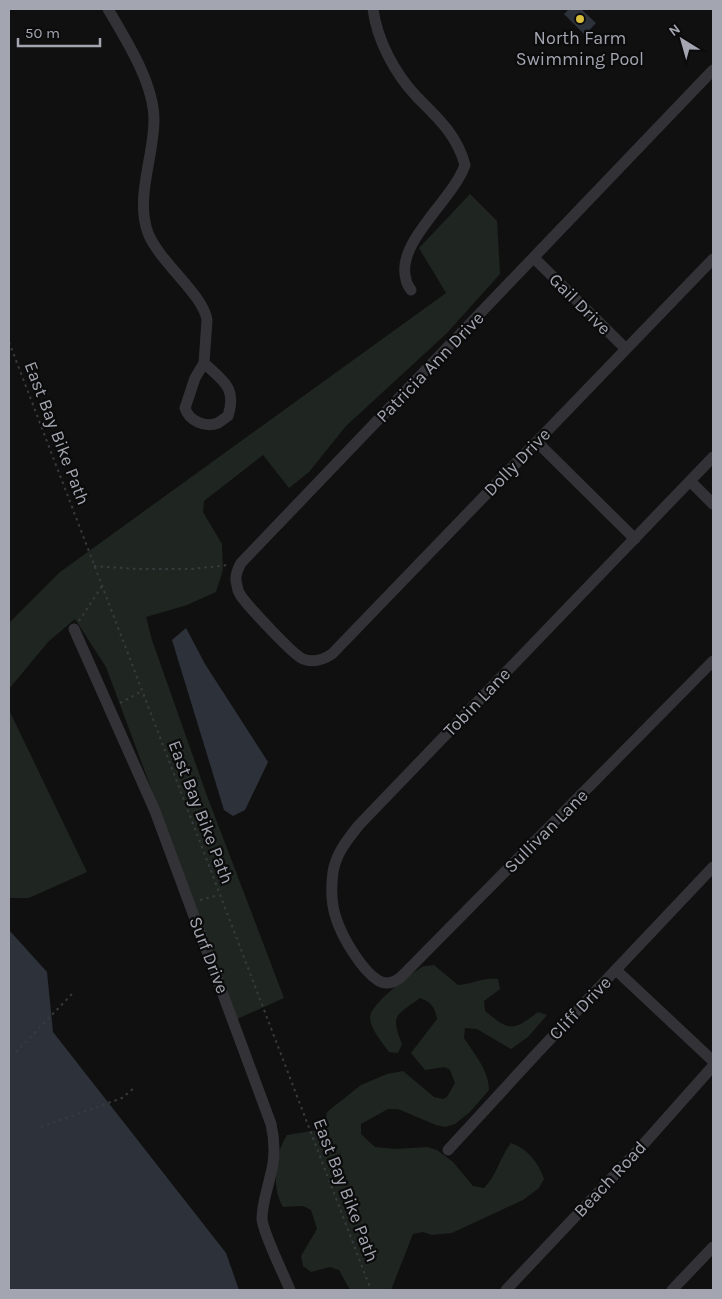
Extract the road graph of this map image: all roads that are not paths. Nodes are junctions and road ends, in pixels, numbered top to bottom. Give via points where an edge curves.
1 (108, 9) edge
2 (374, 9) edge
3 (713, 70) edge
4 (534, 258) junction
5 (713, 259) edge
6 (411, 290) dead end
7 (626, 349) junction
8 (204, 363) junction
9 (537, 442) junction
10 (713, 457) edge
11 (690, 481) junction
12 (713, 504) edge
13 (635, 539) junction
14 (74, 629) road end
15 (317, 661) joint
16 (713, 661) edge
17 (713, 867) edge
18 (616, 970) junction
19 (373, 974) joint
20 (713, 1061) edge
21 (713, 1066) edge
22 (448, 1150) dead end
23 (713, 1247) edge
24 (290, 1290) edge
25 (506, 1290) edge
26 (672, 1290) edge

1 - 8 street via 139,64 154,112 144,221 155,248 206,314
2 - 6 street via 382,42 399,74 448,129 465,165 454,188 410,249 405,270
3 - 4 street, Patricia Ann Drive
4 - 7 street, Gail Drive
4 - 15 street, Patricia Ann Drive via 241,563 236,575 241,596 298,655
5 - 7 street, Dolly Drive
7 - 9 street, Dolly Drive
8 - 8 street via 185,408 195,421 218,423 228,416 232,399 222,380
9 - 13 street
9 - 15 street, Dolly Drive via 332,654
10 - 11 street, Tobin Lane
11 - 12 street
11 - 13 street, Tobin Lane
13 - 19 street, Tobin Lane via 344,844 333,870 336,919 347,942
14 - 24 street, Surf Drive via 155,811 271,1124 274,1156 262,1220
16 - 19 street, Sullivan Lane via 401,977 384,982
17 - 18 street, Cliff Drive
18 - 20 street
18 - 22 street, Cliff Drive
21 - 25 street, Beach Road
23 - 26 street

